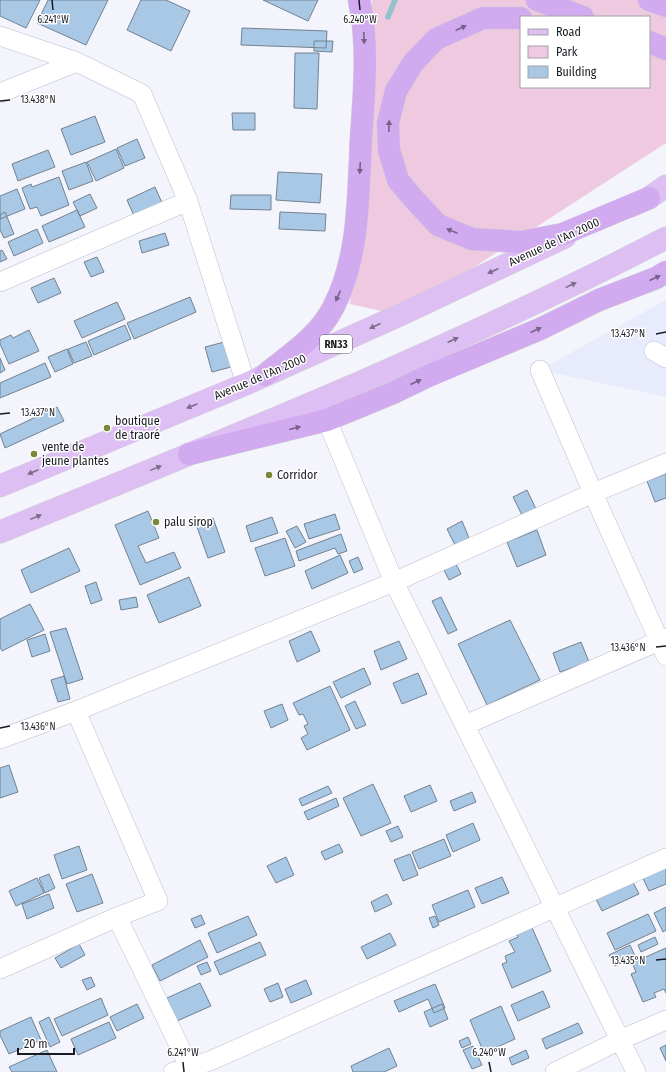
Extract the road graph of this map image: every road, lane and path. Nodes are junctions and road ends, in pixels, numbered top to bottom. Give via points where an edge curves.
1 (359, 0) edge
2 (537, 0) edge
3 (649, 0) edge
4 (666, 6) edge
5 (580, 16) edge
6 (520, 18) edge
7 (0, 36) edge
8 (650, 42) edge
9 (666, 49) edge
10 (77, 62) junction
11 (0, 93) edge
12 (657, 192) edge
13 (188, 201) junction
14 (666, 238) edge
15 (666, 272) edge
16 (0, 282) edge
17 (540, 370) dead end
18 (256, 380) junction
19 (327, 420) junction
20 (190, 454) junction
21 (666, 463) edge
22 (0, 486) edge
23 (593, 493) junction
24 (0, 532) edge
25 (394, 582) junction
26 (664, 645) edge
27 (76, 711) junction
28 (465, 725) junction
29 (0, 739) edge
30 (666, 858) edge
31 (556, 908) junction
32 (117, 917) junction
33 (0, 969) edge
34 (666, 1020) edge
35 (620, 1040) junction
36 (212, 1066) edge
37 (181, 1069) edge
38 (555, 1072) edge
39 (636, 1072) edge

1 -> 18 highway via 364,20 365,71 358,218 346,279 333,308 317,332
2 - 5 highway
3 - 4 highway
12 -> 6 highway via 564,234 520,242 472,239 438,225 398,180 389,150 388,123 396,91 413,63 436,39 483,18
7 - 10 street
8 - 9 highway
10 - 11 street
10 - 13 street via 142,94
12 -> 18 main road, Avenue de l'An 2000 / RN33 via 400,315
13 - 16 street
13 - 18 street
20 -> 14 main road via 457,338
19 -> 15 highway
17 - 23 street
18 -> 22 main road, Avenue de l'An 2000 / RN33
20 -> 19 highway
19 - 25 street
24 -> 20 main road
21 - 23 street
23 - 25 street
23 - 26 street
25 - 27 street
25 - 28 street
26 - 28 street
27 - 29 street
27 - 32 street via 158,901
28 - 31 street
30 - 31 street
31 - 35 street
31 - 36 street
32 - 33 street
32 - 37 street
34 - 35 street
35 - 38 street
35 - 39 street
36 - 37 street

